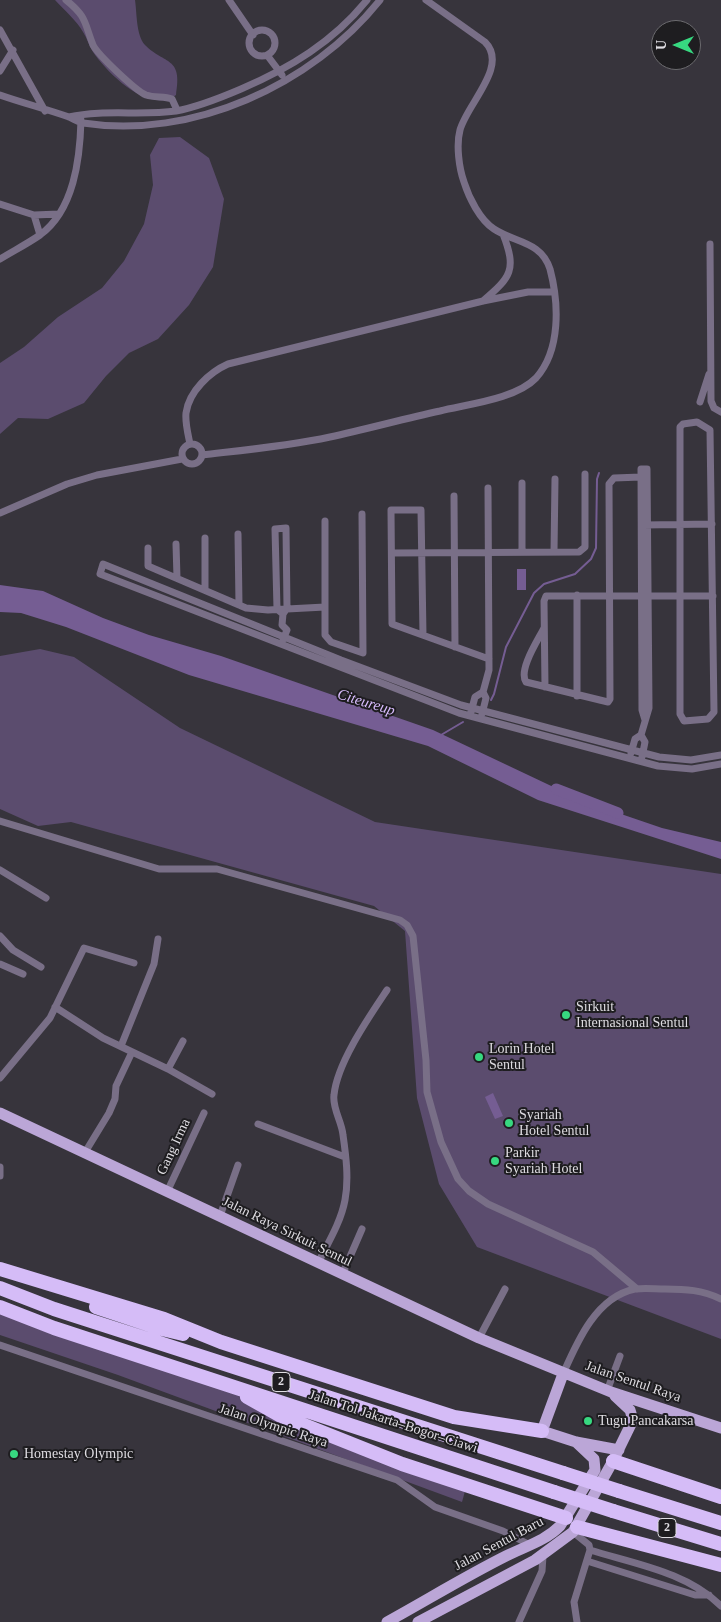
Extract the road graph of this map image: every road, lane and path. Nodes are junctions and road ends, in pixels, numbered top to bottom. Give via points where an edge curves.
1 (66, 0) edge
2 (229, 0) edge
3 (367, 0) edge
4 (380, 0) edge
5 (426, 0) edge
6 (0, 30) edge
7 (252, 35) junction
8 (12, 50) junction
9 (267, 55) junction
10 (0, 70) edge
11 (279, 72) junction
12 (285, 80) junction
13 (0, 95) edge
14 (178, 110) junction
15 (45, 111) junction
16 (81, 114) junction
17 (70, 117) junction
18 (81, 123) junction
19 (0, 204) edge
20 (59, 214) junction
21 (34, 215) junction
22 (503, 234) junction
23 (40, 235) junction
24 (710, 244) dead end
25 (0, 259) edge
26 (554, 292) junction
27 (483, 302) junction
28 (712, 365) junction
29 (700, 402) dead end
30 (721, 412) edge
31 (190, 444) junction
32 (202, 455) junction
33 (182, 459) junction
34 (585, 474) dead end
35 (555, 479) dead end
36 (522, 483) dead end
37 (488, 488) dead end
38 (454, 496) dead end
39 (0, 513) edge
40 (362, 514) dead end
41 (325, 521) dead end
42 (680, 524) junction
43 (712, 524) junction
44 (645, 525) junction
45 (238, 534) dead end
46 (205, 538) dead end
47 (176, 544) dead end
48 (148, 548) dead end
49 (488, 552) junction
50 (522, 552) junction
51 (554, 552) junction
52 (392, 553) junction
53 (422, 553) junction
54 (454, 553) junction
55 (177, 578) junction
56 (205, 590) junction
57 (577, 595) junction
58 (610, 595) junction
59 (645, 596) junction
60 (680, 596) junction
61 (713, 596) junction
62 (239, 605) junction
63 (325, 607) junction
64 (282, 610) junction
65 (282, 625) junction
66 (544, 628) junction
67 (274, 633) junction
68 (423, 635) junction
69 (284, 637) junction
70 (271, 641) junction
71 (280, 645) junction
72 (455, 647) junction
73 (489, 659) junction
74 (545, 687) junction
75 (483, 692) junction
76 (577, 696) junction
77 (472, 708) junction
78 (482, 711) junction
79 (469, 716) junction
80 (480, 719) junction
81 (641, 736) junction
82 (632, 751) junction
83 (643, 754) junction
84 (721, 755) edge
85 (629, 760) junction
86 (640, 762) junction
87 (721, 764) edge
88 (0, 821) edge
89 (0, 870) edge
90 (46, 898) dead end
91 (0, 936) edge
92 (158, 939) dead end
93 (134, 963) dead end
94 (0, 964) edge
95 (41, 967) dead end
96 (24, 974) dead end
97 (387, 990) dead end
98 (55, 1007) junction
99 (183, 1041) dead end
100 (121, 1046) junction
101 (132, 1052) junction
102 (168, 1069) junction
103 (0, 1078) edge
104 (212, 1094) dead end
105 (0, 1112) edge
106 (204, 1113) dead end
107 (258, 1124) dead end
108 (84, 1154) junction
109 (345, 1157) junction
110 (238, 1165) dead end
111 (0, 1167) edge
112 (0, 1176) edge
113 (167, 1192) junction
114 (220, 1216) junction
115 (362, 1229) dead end
116 (318, 1263) junction
117 (0, 1270) edge
118 (342, 1275) junction
119 (0, 1288) edge
120 (505, 1289) dead end
121 (637, 1289) junction
122 (721, 1299) edge
123 (0, 1307) edge
124 (479, 1338) junction
125 (0, 1345) edge
126 (620, 1356) dead end
127 (564, 1374) junction
128 (216, 1380) junction
129 (609, 1392) junction
130 (721, 1428) edge
131 (542, 1431) junction
132 (576, 1442) junction
133 (616, 1455) junction
134 (721, 1497) edge
135 (566, 1518) junction
136 (721, 1523) edge
137 (575, 1530) junction
138 (721, 1544) edge
139 (530, 1545) junction
140 (590, 1550) junction
141 (543, 1556) junction
142 (587, 1562) junction
143 (721, 1565) edge
144 (711, 1595) junction
145 (721, 1599) edge
146 (721, 1606) edge
147 (387, 1622) edge
148 (418, 1622) edge
149 (519, 1622) edge
150 (577, 1622) edge

1 - 14 street via 87,23 99,55 144,94 172,99
2 - 7 street
3 - 11 street via 330,38
4 - 12 street via 346,37 318,60
5 - 22 street via 485,42 492,52 493,66 460,130 459,160 467,191 479,212 492,228
6 - 8 street
7 - 9 street via 252,51
7 - 9 street via 260,31 273,36 274,49
8 - 10 street
8 - 15 street
9 - 11 street
11 - 12 street
11 - 14 street via 223,96
12 - 18 street via 248,99 196,116 140,124
13 - 15 street
14 - 16 street
15 - 17 street
16 - 17 street
16 - 18 street
17 - 18 street
18 - 20 street via 74,174
19 - 21 street
20 - 21 street
20 - 23 street
21 - 23 street
22 - 26 street via 540,251 550,270
22 - 27 street via 511,259 509,276
23 - 25 street
24 - 28 street
26 - 27 street via 528,292
26 - 32 street via 556,320 549,358 535,379 520,389 507,395 329,437
27 - 31 street via 257,355 222,367 204,380 190,400 186,417
28 - 29 street
28 - 30 street via 711,401
31 - 32 street via 200,448
31 - 33 street via 182,451
32 - 33 street via 196,464 188,464
33 - 39 street via 97,474
34 - 51 street via 586,547 579,552
35 - 51 street
36 - 50 street
37 - 49 street
38 - 54 street
40 - 63 street via 363,653 327,639
41 - 63 street
42 - 43 street
42 - 43 street via 680,427 697,422 710,430
42 - 44 street
42 - 60 street
43 - 61 street
44 - 58 street via 641,477 614,478 609,484
44 - 59 street
45 - 62 street
46 - 56 street
47 - 55 street
48 - 55 street via 148,566
49 - 50 street
49 - 54 street
49 - 73 street
50 - 51 street
52 - 53 street
52 - 53 street via 391,510 421,510
52 - 68 street via 392,624
53 - 54 street
53 - 68 street
54 - 72 street
55 - 56 street
56 - 62 street
57 - 58 street
57 - 66 street via 546,596
57 - 76 street
58 - 59 street
58 - 76 street via 610,699 603,703
59 - 60 street
59 - 81 street via 649,708
60 - 61 street
60 - 61 street via 680,714 684,721 708,719 714,712
62 - 64 street via 256,610
63 - 64 street
64 - 64 street via 275,529 286,528
64 - 65 street
65 - 67 street
65 - 69 street via 287,630
66 - 74 street
66 - 74 street via 531,651 524,679
67 - 69 street
67 - 70 street
67 - 70 street via 103,564 100,574
68 - 72 street
69 - 71 street
69 - 77 street
70 - 71 street
71 - 79 street
72 - 73 street
73 - 75 street
74 - 76 street
75 - 77 street via 475,697
75 - 78 street via 486,698
77 - 78 street
77 - 79 street
78 - 80 street
78 - 82 street
79 - 80 street
80 - 85 street
81 - 82 street via 634,739
81 - 83 street via 646,742
82 - 83 street
82 - 85 street
83 - 84 street via 691,760
83 - 86 street
85 - 86 street
86 - 87 street via 692,769
88 - 121 street via 159,869 217,870 400,920 407,925 413,936 427,1092 441,1142 458,1178 469,1191 488,1204 593,1252
89 - 90 street
91 - 95 street via 13,950
92 - 100 street via 154,964
93 - 98 street via 84,948
94 - 96 street
97 - 109 street via 355,1042 335,1088 334,1103 342,1126
98 - 100 street
98 - 103 street via 37,1035
99 - 102 street
100 - 101 street
101 - 102 street
101 - 108 street via 116,1086 109,1113
102 - 104 street
105 - 108 main road, Jalan Raya Sirkuit Sentul
106 - 113 street, Gang Irma
107 - 109 street
108 - 113 main road, Jalan Raya Sirkuit Sentul
109 - 116 street via 345,1202
110 - 114 street
111 - 112 street
113 - 114 main road, Jalan Raya Sirkuit Sentul
114 - 116 main road, Jalan Raya Sirkuit Sentul
115 - 118 street
116 - 118 main road, Jalan Raya Sirkuit Sentul
117 - 131 highway via 47,1290 162,1329 221,1342 454,1417
118 - 124 main road, Jalan Raya Sirkuit Sentul
119 - 136 highway, Jalan Tol Jakarta–Bogor–Ciawi / 2, bridge via 54,1309
120 - 124 street
121 - 122 street via 698,1291
121 - 127 street via 615,1298 596,1314 584,1331
123 - 128 highway, Jalan Tol Jakarta–Bogor–Ciawi / 2 via 54,1328
124 - 127 main road, Jalan Raya Sirkuit Sentul
125 - 139 street, Jalan Olympic Raya via 397,1480 435,1507 503,1531
126 - 129 street
127 - 129 main road, Jalan Sentul Raya
127 - 131 main road
128 - 135 highway via 279,1415 402,1464
128 - 138 highway, Jalan Tol Jakarta–Bogor–Ciawi / 2, bridge
129 - 130 main road, Jalan Sentul Raya
129 - 133 main road, Jalan Sentul Baru via 630,1410 633,1420
131 - 132 main road
132 - 133 main road
132 - 135 main road, Jalan Sentul Baru via 594,1459 595,1470
133 - 134 highway
133 - 137 main road, Jalan Sentul Baru
135 - 139 main road, Jalan Sentul Baru via 547,1539
137 - 140 street
137 - 141 main road, Jalan Sentul Baru
137 - 143 highway via 594,1530
139 - 147 main road, Jalan Sentul Baru
140 - 142 street
140 - 144 street via 686,1579
141 - 148 main road, Jalan Sentul Baru
141 - 149 street via 542,1571
142 - 144 street via 695,1594
142 - 150 street via 574,1602
144 - 145 street
144 - 146 street

